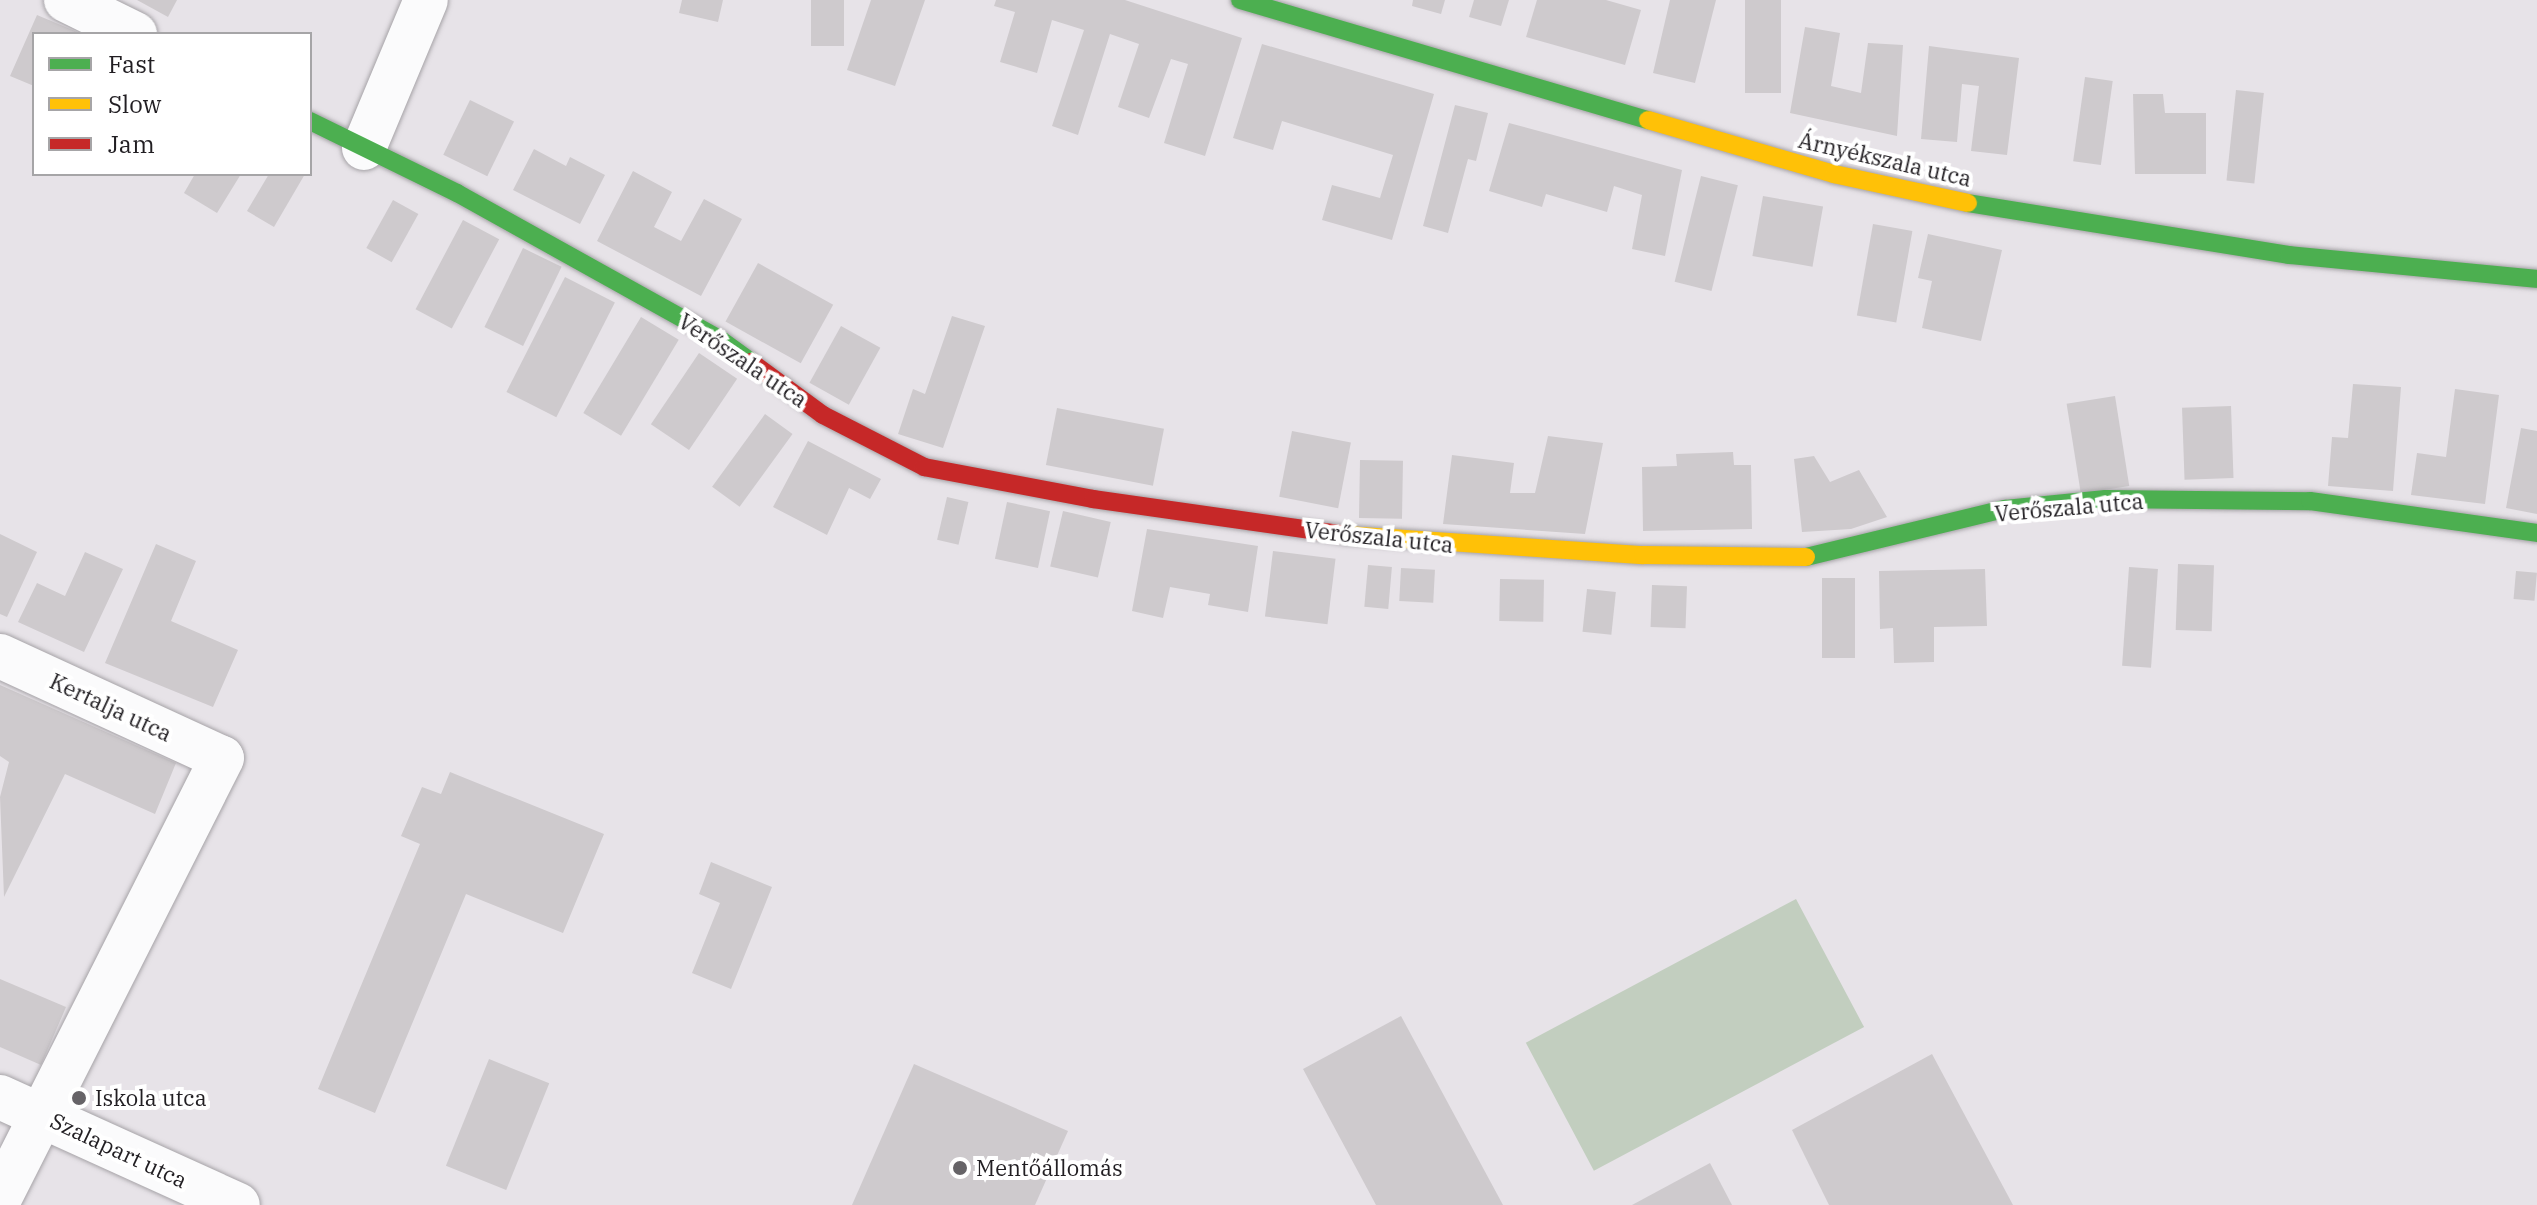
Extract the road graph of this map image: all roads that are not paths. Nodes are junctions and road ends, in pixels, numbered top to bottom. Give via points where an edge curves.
1 (66, 0) edge
2 (426, 0) edge
3 (1240, 0) edge
4 (131, 32) edge
5 (312, 122) edge
6 (364, 148) junction
7 (2537, 279) edge
8 (2537, 533) edge
9 (0, 656) edge
10 (0, 1097) edge
11 (45, 1116) junction
12 (0, 1198) edge
13 (238, 1205) edge

1 - 4 street
2 - 6 street
3 - 7 street, Árnyékszala utca via 1834,174 2036,218 2305,257
5 - 6 street, Verőszala utca
6 - 8 street, Verőszala utca via 457,193 721,340 823,415 924,467 1093,499 1400,542 1643,555 1807,557 2005,509 2106,499 2310,501
9 - 11 street, Kertalja utca via 222,758
10 - 11 street, Szalapart utca
11 - 12 street
11 - 13 street, Szalapart utca

